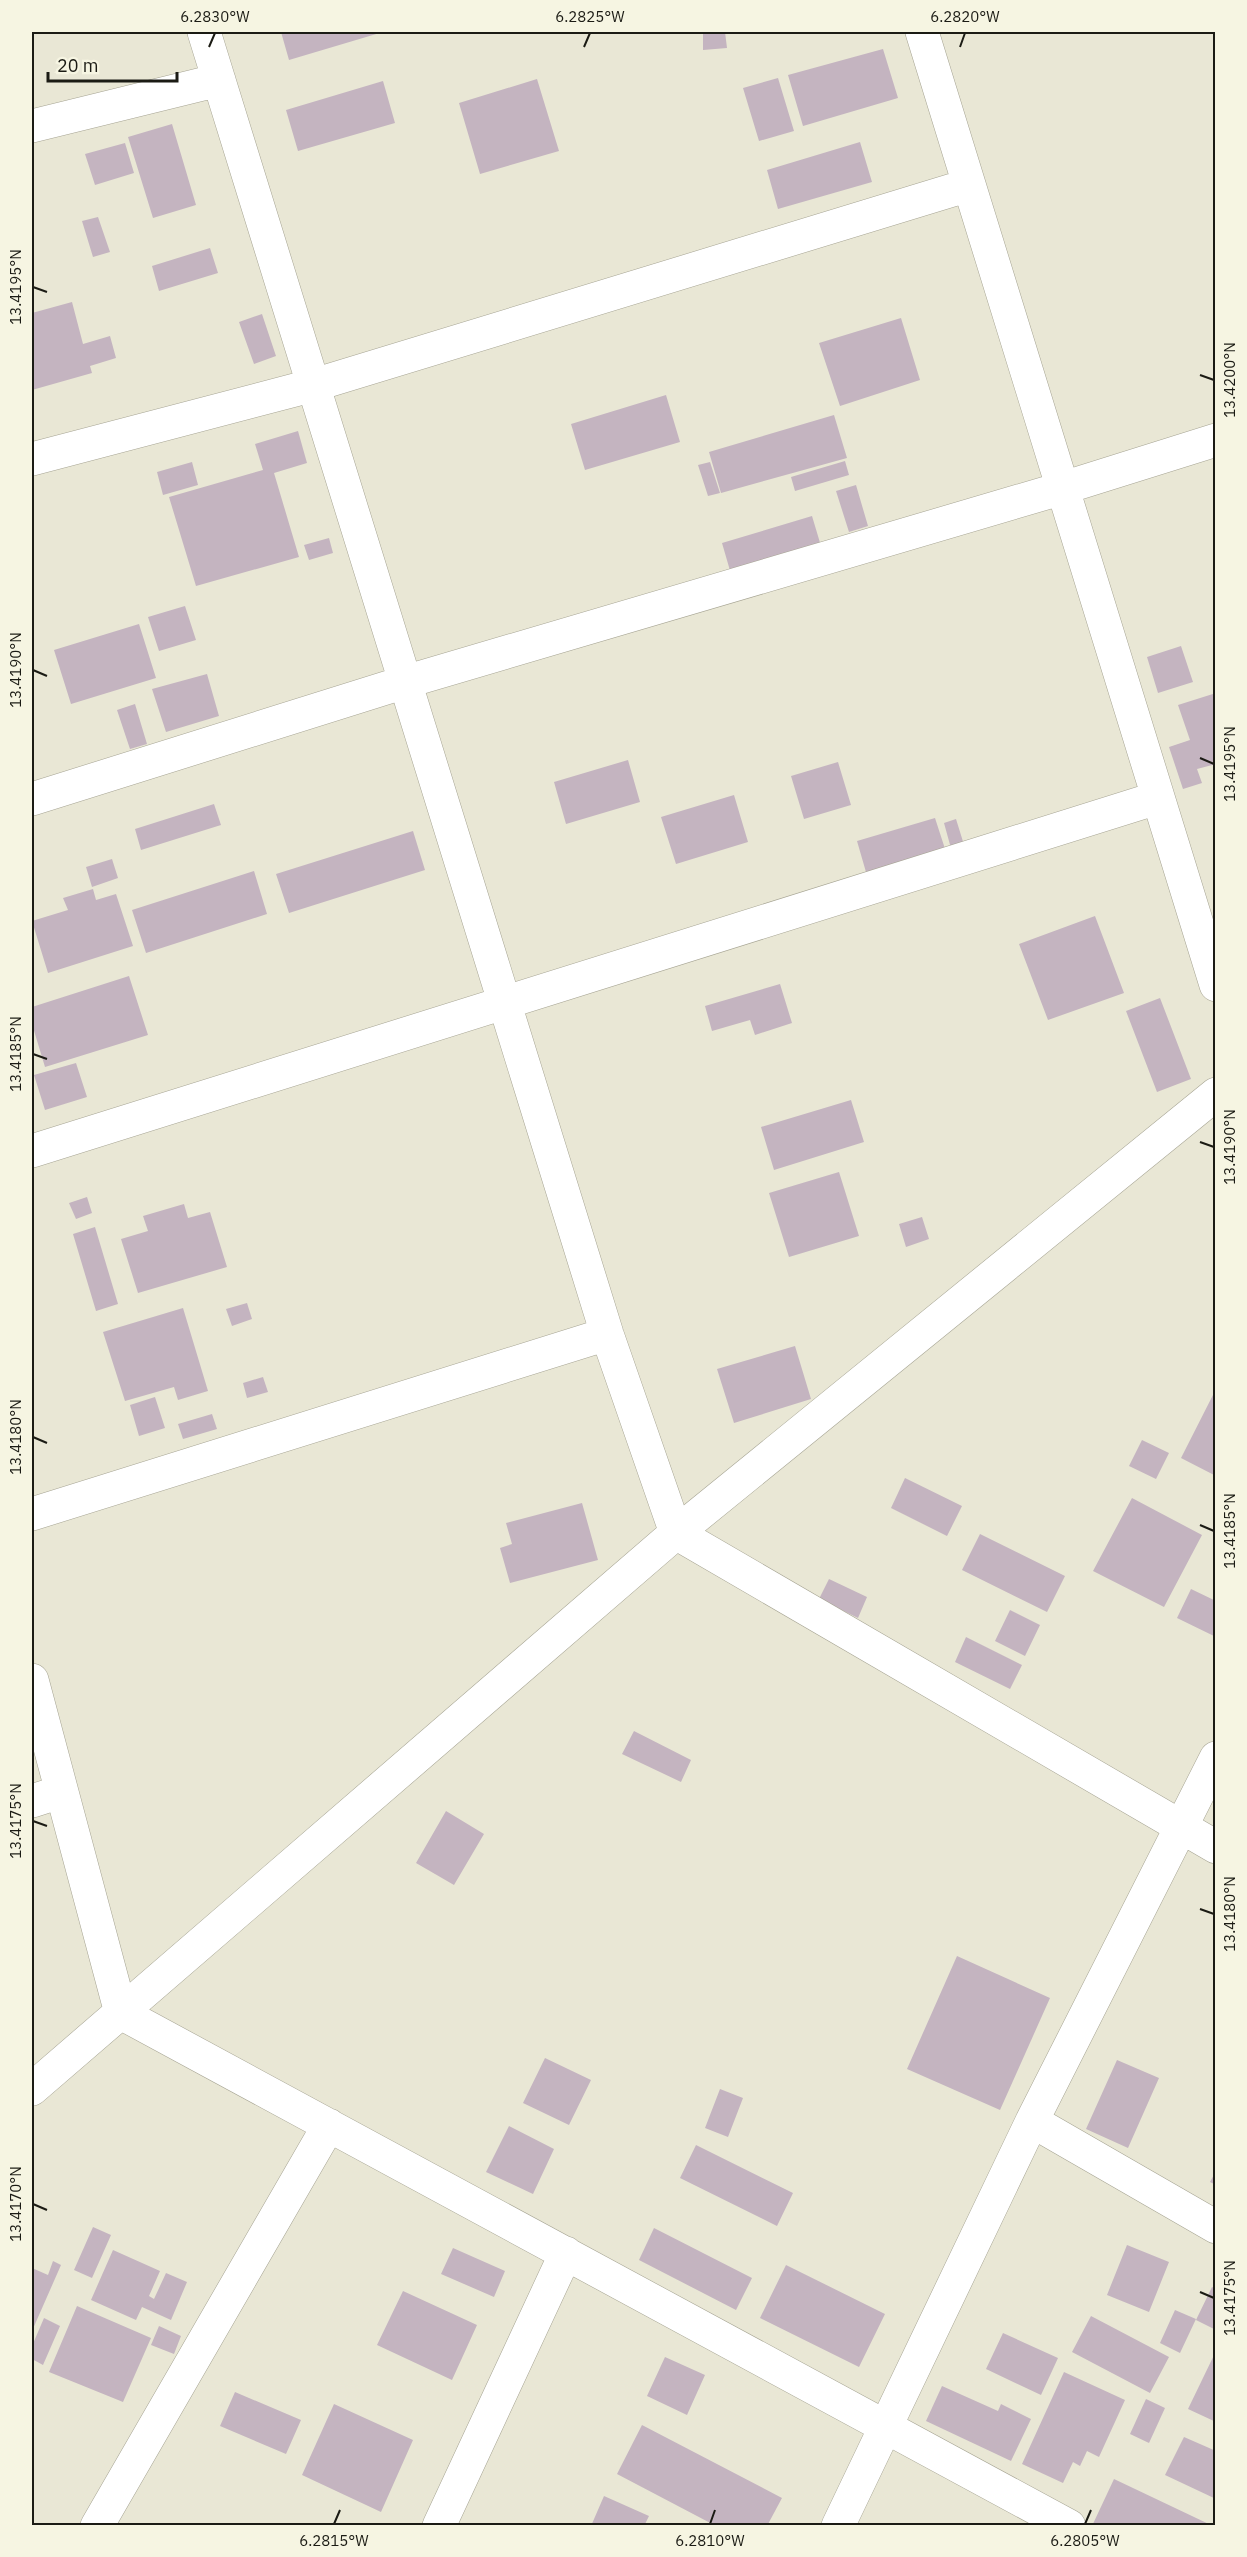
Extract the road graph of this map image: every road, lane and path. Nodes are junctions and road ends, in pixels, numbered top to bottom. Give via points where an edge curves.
1 (204, 32) edge
2 (922, 32) edge
3 (219, 80) junction
4 (32, 126) edge
5 (969, 185) junction
6 (314, 385) junction
7 (1215, 440) edge
8 (32, 459) edge
9 (1062, 488) junction
10 (405, 682) junction
11 (1157, 798) junction
12 (32, 799) edge
13 (1215, 985) edge
14 (504, 1002) junction
15 (1215, 1094) edge
16 (32, 1151) edge
17 (607, 1334) junction
18 (32, 1514) edge
19 (676, 1533) junction
20 (32, 1680) edge
21 (1215, 1758) edge
22 (46, 1796) edge
23 (1182, 1828) junction
24 (1215, 1847) edge
25 (121, 2013) junction
26 (32, 2089) edge
27 (1032, 2121) junction
28 (329, 2125) junction
29 (1215, 2227) edge
30 (566, 2253) junction
31 (885, 2426) junction
32 (97, 2526) edge
33 (439, 2526) edge
34 (838, 2526) edge
35 (1069, 2526) edge

1 - 3 street
2 - 5 street
3 - 4 street
3 - 6 street
5 - 6 street
5 - 9 street
6 - 8 street
6 - 10 street
7 - 9 street
9 - 10 street
9 - 11 street
10 - 12 street
10 - 14 street
11 - 13 street
11 - 14 street
14 - 16 street
14 - 17 street
15 - 19 street
17 - 18 street
17 - 19 street
19 - 23 street
19 - 25 street
20 - 22 street
21 - 23 street
22 - 25 street
23 - 24 street
23 - 27 street
25 - 26 street
25 - 28 street
27 - 29 street
27 - 31 street
28 - 30 street
28 - 32 street
30 - 31 street
30 - 33 street
31 - 34 street
31 - 35 street

